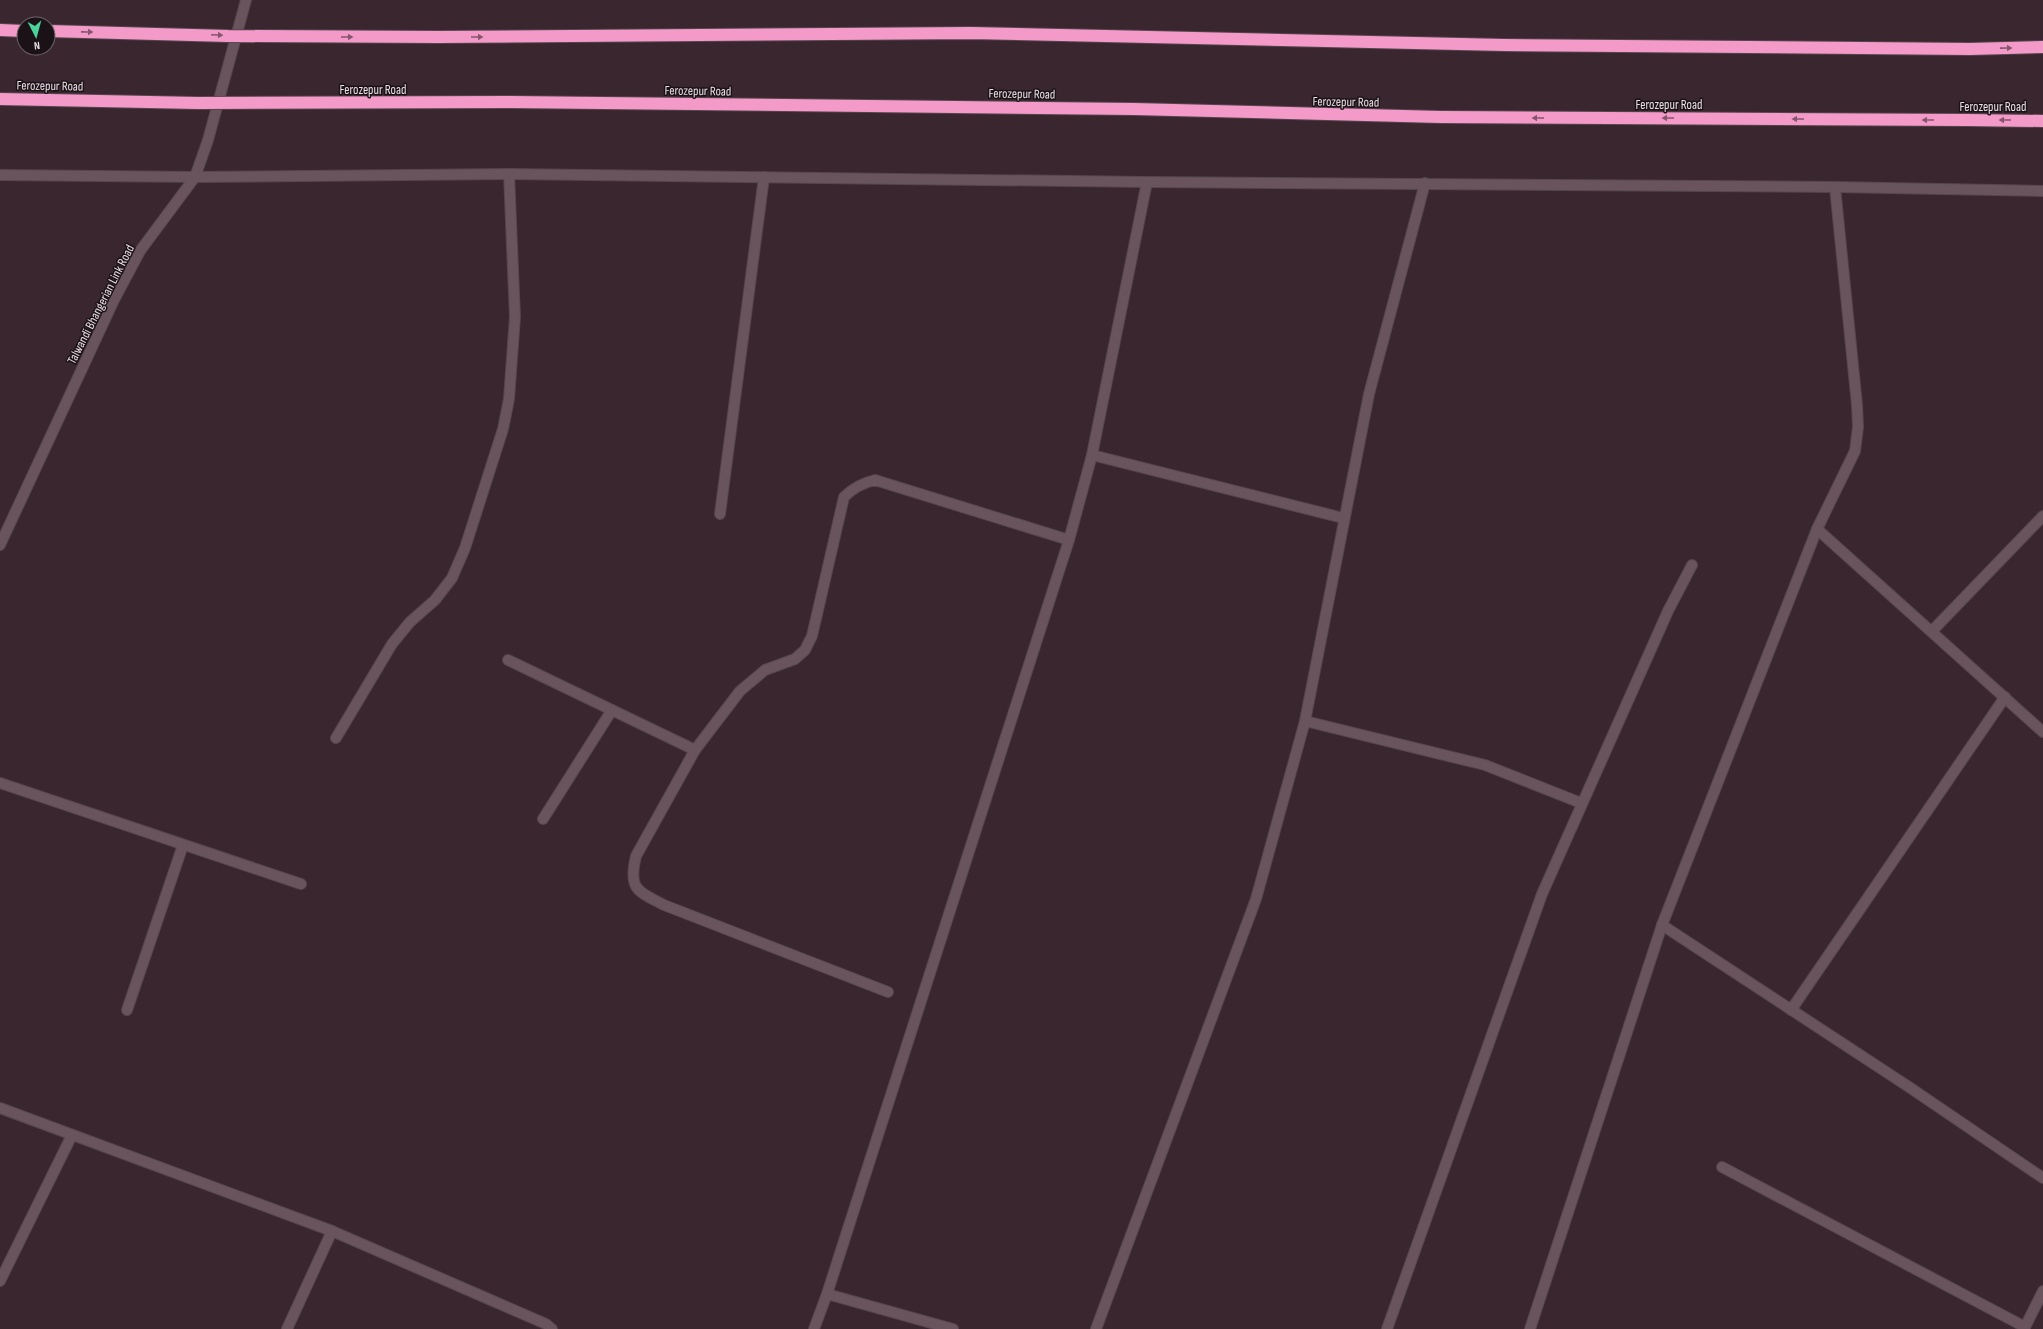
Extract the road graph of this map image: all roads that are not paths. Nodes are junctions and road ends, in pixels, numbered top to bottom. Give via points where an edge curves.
1 (246, 5) edge
2 (0, 30) edge
3 (16, 31) edge
4 (56, 31) edge
5 (2043, 48) edge
6 (0, 98) edge
7 (2043, 121) edge
8 (509, 174) junction
9 (0, 175) edge
10 (194, 177) junction
11 (764, 177) junction
12 (1147, 182) junction
13 (1424, 183) junction
14 (1836, 187) junction
15 (2043, 190) edge
16 (1092, 455) junction
17 (720, 514) dead end
18 (2043, 516) edge
19 (1343, 518) junction
20 (1817, 529) junction
21 (1069, 540) junction
22 (0, 545) edge
23 (1692, 565) dead end
24 (1932, 631) junction
25 (508, 660) dead end
26 (2005, 697) junction
27 (612, 710) junction
28 (1305, 721) junction
29 (2043, 732) edge
30 (336, 738) dead end
31 (695, 750) junction
32 (0, 783) edge
33 (1581, 803) junction
34 (543, 819) dead end
35 (183, 845) junction
36 (301, 884) dead end
37 (1662, 925) junction
38 (888, 992) dead end
39 (127, 1010) dead end
40 (1791, 1010) junction
41 (0, 1108) edge
42 (72, 1135) junction
43 (1722, 1167) dead end
44 (2043, 1178) edge
45 (332, 1231) junction
46 (0, 1281) edge
47 (2043, 1291) edge
48 (827, 1294) junction
49 (2024, 1328) edge
50 (287, 1329) edge
51 (552, 1329) edge
52 (814, 1329) edge
53 (953, 1329) edge
54 (1096, 1329) edge
55 (1387, 1329) edge
56 (1530, 1329) edge

1 - 10 street, Talwandi Bhangerian Link Road via 208,140
2 - 3 highway
4 -> 5 highway, bridge via 439,38 971,33 1504,45
7 -> 6 highway, Ferozepur Road, bridge via 1442,117 1134,109 526,102 198,103
8 - 10 street
8 - 11 street
8 - 30 street via 515,317 509,399 503,429 465,548 452,578 435,600 410,622 392,644
9 - 10 street
10 - 22 street, Talwandi Bhangerian Link Road via 140,251 114,300
11 - 12 street
11 - 17 street
12 - 13 street
12 - 16 street
13 - 14 street
13 - 19 street via 1369,394
14 - 15 street
14 - 20 street via 1858,427 1855,451
16 - 19 street
16 - 21 street
18 - 24 street
19 - 28 street
20 - 24 street
20 - 37 street
21 - 31 street via 875,480 851,489 844,497 812,636 805,650 795,659 765,670 754,678 740,691
21 - 48 street
23 - 33 street
24 - 26 street
25 - 27 street
26 - 29 street
26 - 40 street
27 - 31 street
27 - 34 street
28 - 33 street via 1485,765
28 - 54 street via 1256,899
31 - 38 street via 636,856 632,874 634,884 643,894 664,905
32 - 35 street
33 - 55 street via 1542,894
35 - 36 street
35 - 39 street
37 - 40 street
37 - 56 street
40 - 44 street
41 - 42 street
42 - 45 street
42 - 46 street
43 - 49 street
45 - 50 street
45 - 51 street via 546,1324
47 - 49 street
48 - 52 street
48 - 53 street

